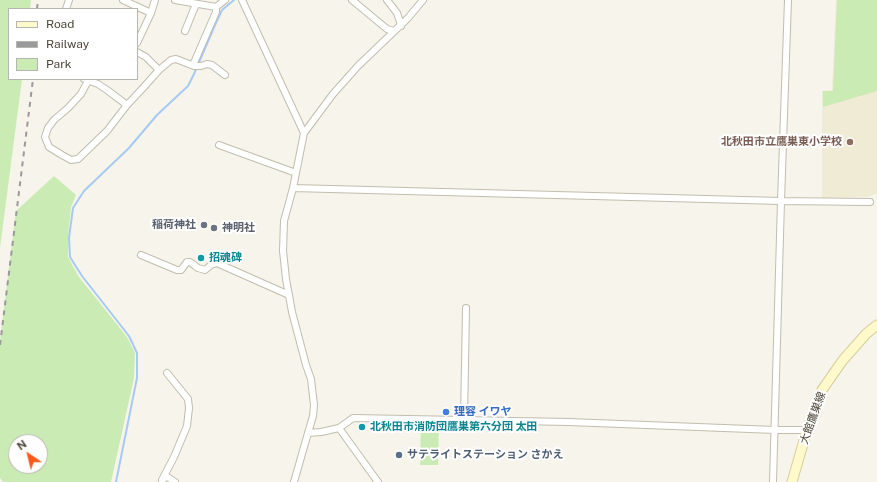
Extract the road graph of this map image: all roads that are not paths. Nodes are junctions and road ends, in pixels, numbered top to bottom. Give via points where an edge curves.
1 (123, 0) edge
2 (155, 0) edge
3 (175, 0) edge
4 (226, 0) edge
5 (242, 0) edge
6 (352, 0) edge
7 (387, 0) edge
8 (423, 0) edge
9 (788, 0) edge
10 (196, 4) junction
11 (216, 7) junction
12 (151, 13) junction
13 (400, 26) junction
14 (184, 31) dead end
15 (394, 31) junction
16 (138, 41) edge
17 (138, 53) edge
18 (196, 66) junction
19 (159, 70) junction
20 (225, 75) dead end
21 (86, 80) edge
22 (127, 106) junction
23 (304, 133) junction
24 (219, 145) dead end
25 (296, 173) junction
26 (293, 188) junction
27 (781, 201) junction
28 (870, 202) dead end
29 (141, 255) dead end
30 (289, 295) junction
31 (466, 308) dead end
32 (877, 325) edge
33 (167, 373) dead end
34 (464, 420) junction
35 (339, 428) junction
36 (774, 430) junction
37 (807, 430) junction
38 (308, 433) junction
39 (161, 481) edge
40 (175, 482) edge
41 (294, 482) edge
42 (378, 482) edge
43 (773, 482) edge
44 (792, 482) edge

1 - 12 street
2 - 12 street
3 - 10 street
4 - 11 street
5 - 23 street
6 - 15 street via 386,30
7 - 13 street via 397,13
8 - 13 street
9 - 27 street
10 - 11 street
10 - 14 street
11 - 18 street
12 - 16 street
13 - 15 street
15 - 23 street via 333,94
17 - 19 street
18 - 19 street via 176,59
18 - 20 street via 212,65
19 - 22 street
21 - 22 street via 98,84
21 - 22 street via 81,94 48,128 45,136 49,147 71,160 78,159 107,131
23 - 25 street
24 - 25 street
25 - 26 street
26 - 27 street
26 - 30 street via 284,222 283,251
27 - 28 street
27 - 36 street
29 - 30 street via 177,270 181,270 187,262 205,270 218,263
30 - 38 street via 311,378 314,405
31 - 34 street
32 - 37 main road, 大館鷹巣線 via 843,360 822,390
33 - 39 street via 188,400 189,408 187,426
34 - 35 street via 353,418
34 - 36 street
35 - 38 street
35 - 42 street
36 - 37 street
36 - 43 street
37 - 44 main road, 大館鷹巣線
38 - 41 street
39 - 40 street via 166,476

